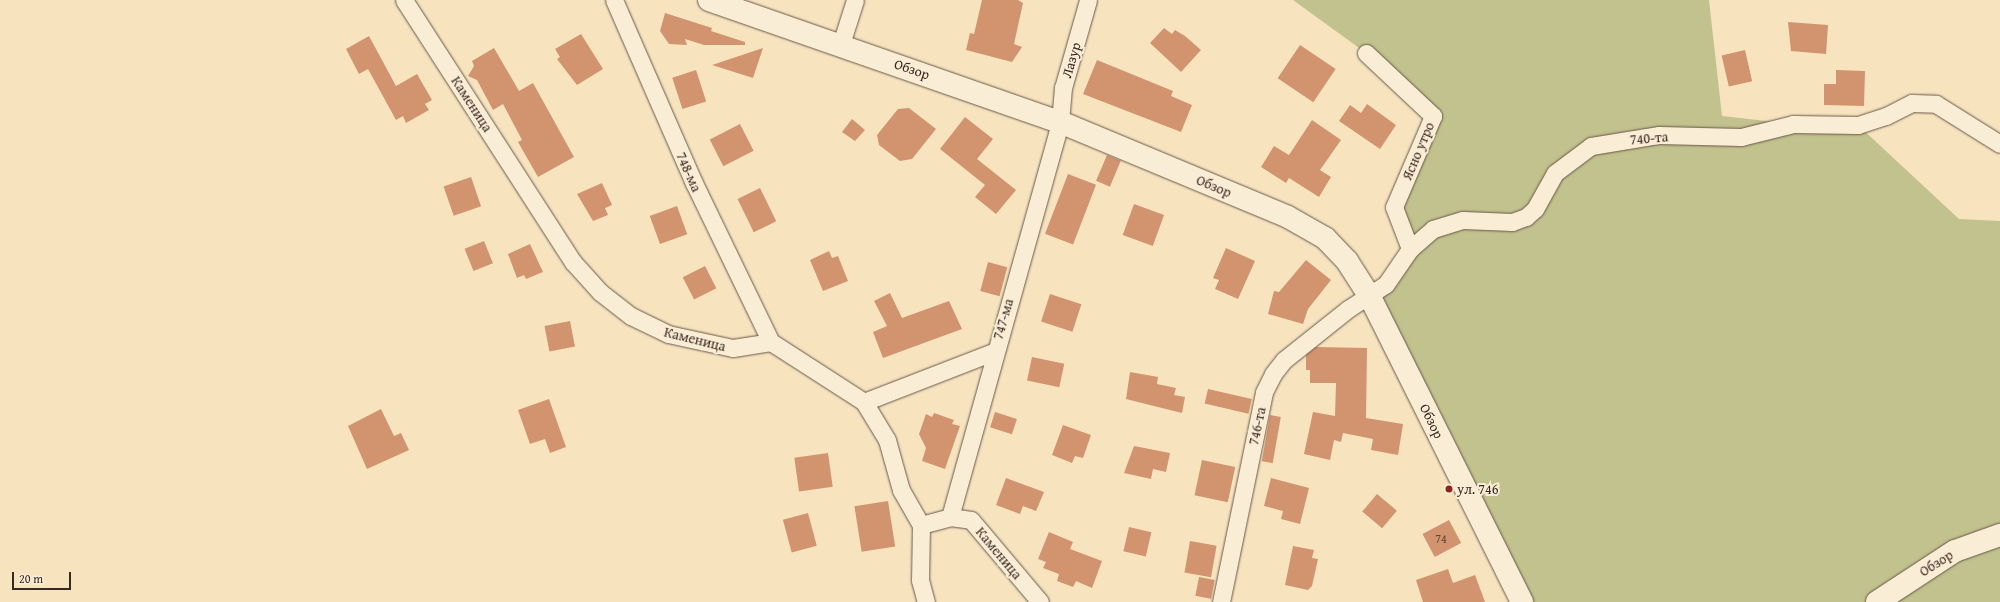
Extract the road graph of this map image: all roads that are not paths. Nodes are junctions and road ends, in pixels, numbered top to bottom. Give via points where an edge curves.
1 (404, 0) edge
2 (614, 0) edge
3 (709, 0) edge
4 (854, 0) edge
5 (1088, 0) edge
6 (842, 44) junction
7 (1366, 53) dead end
8 (1060, 122) junction
9 (2000, 144) edge
10 (1410, 249) junction
11 (1370, 297) junction
12 (770, 342) junction
13 (993, 352) junction
14 (864, 402) junction
15 (950, 517) junction
16 (921, 525) junction
17 (2000, 535) edge
18 (926, 602) edge
19 (1040, 602) edge
20 (1221, 602) edge
21 (1522, 602) edge
22 (1877, 602) edge

1 - 12 street, Каменица via 573,262 600,292 631,316 668,334 733,348
2 - 12 street, 748-ма via 694,183
3 - 6 street, Обзор
4 - 6 street
5 - 8 street, Лазур via 1063,88
6 - 8 street, Обзор
7 - 10 street, Ясно утро via 1433,116 1394,207
8 - 11 street, Обзор via 1288,217 1325,238 1347,261
8 - 13 street, 747-ма
9 - 10 street, 740-та via 1936,104 1912,103 1886,116 1858,125 1793,124 1741,138 1659,135 1591,146 1555,173 1535,209 1526,217 1512,222 1463,220 1445,223
10 - 11 street, 740-та via 1386,284
11 - 20 street, 746-та via 1348,309 1284,360 1264,392
11 - 21 street, Обзор
12 - 14 street
13 - 14 street
13 - 15 street, 747-ма
14 - 16 street via 887,440 901,490
15 - 16 street, Каменица
15 - 19 street, Каменица via 971,520
16 - 18 street via 920,580
17 - 22 street, Обзор via 1955,550

